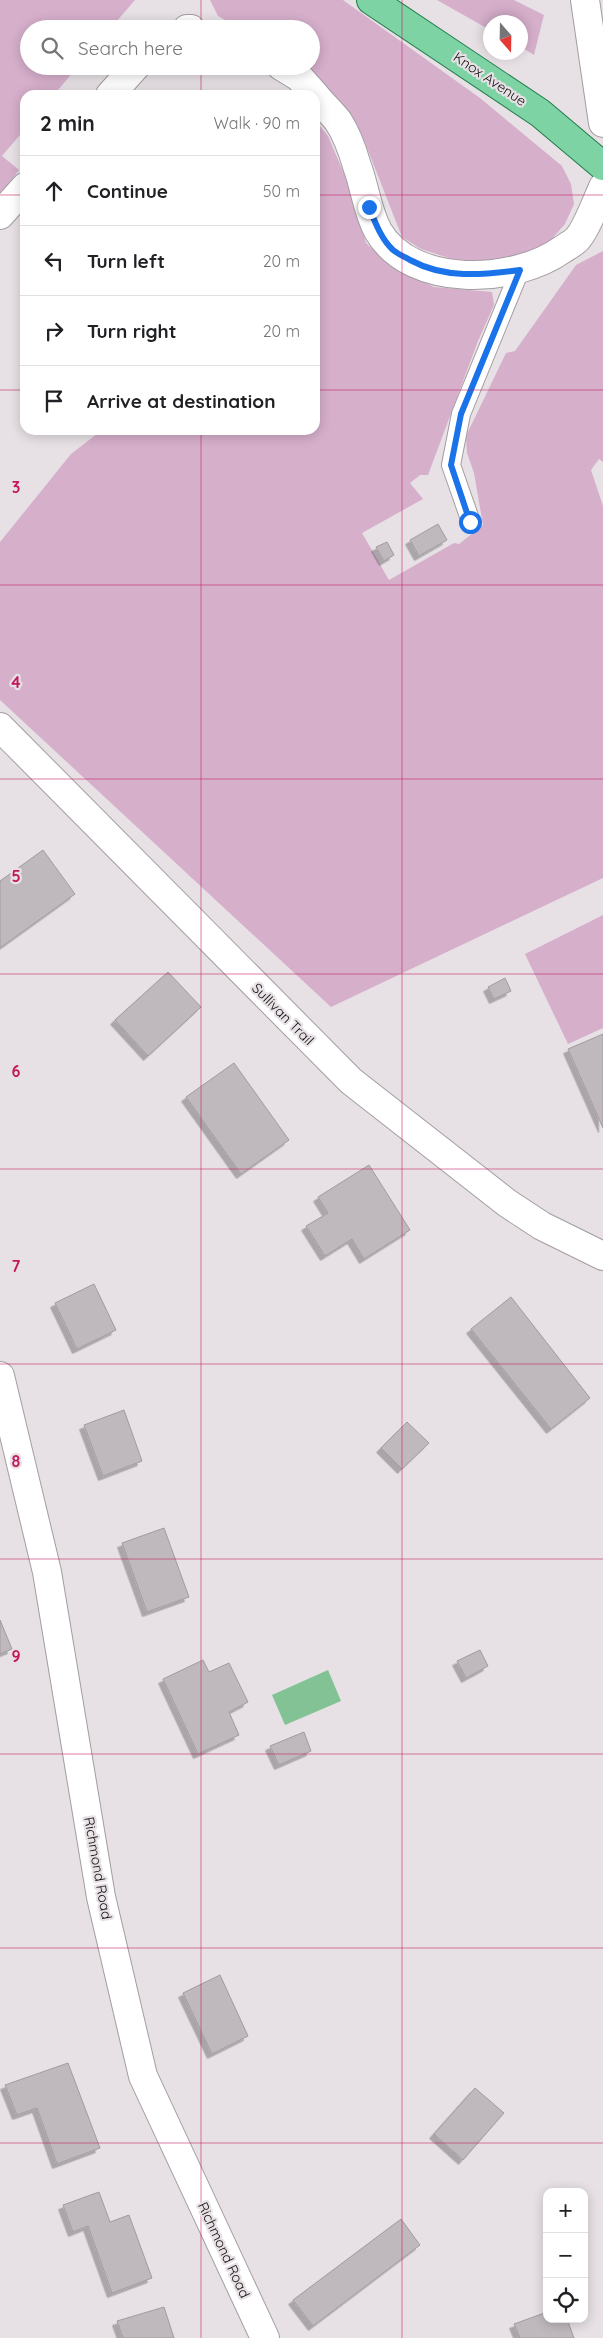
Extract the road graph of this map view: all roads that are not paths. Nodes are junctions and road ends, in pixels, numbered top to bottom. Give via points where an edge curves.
1 (370, 0) edge
2 (586, 0) edge
3 (128, 75) edge
4 (296, 75) edge
5 (114, 90) edge
6 (311, 90) edge
7 (320, 101) edge
8 (603, 122) edge
9 (603, 166) edge
10 (603, 187) edge
11 (20, 193) edge
12 (0, 215) edge
13 (520, 270) junction
14 (470, 522) dead end
15 (0, 728) edge
16 (603, 1256) edge
17 (0, 1376) edge
18 (265, 2338) edge

1 - 9 main road, Knox Avenue via 540,113
2 - 8 street
3 - 5 street
4 - 6 street
7 - 13 street via 339,122 358,166 378,231 394,251 419,264 450,274 480,275
10 - 13 street via 578,238 552,257
11 - 12 street
13 - 14 lane via 461,414 451,465
15 - 16 street, Sullivan Trail via 351,1081 507,1202 542,1226
17 - 18 street, Richmond Road via 47,1572 102,1897 143,2076

